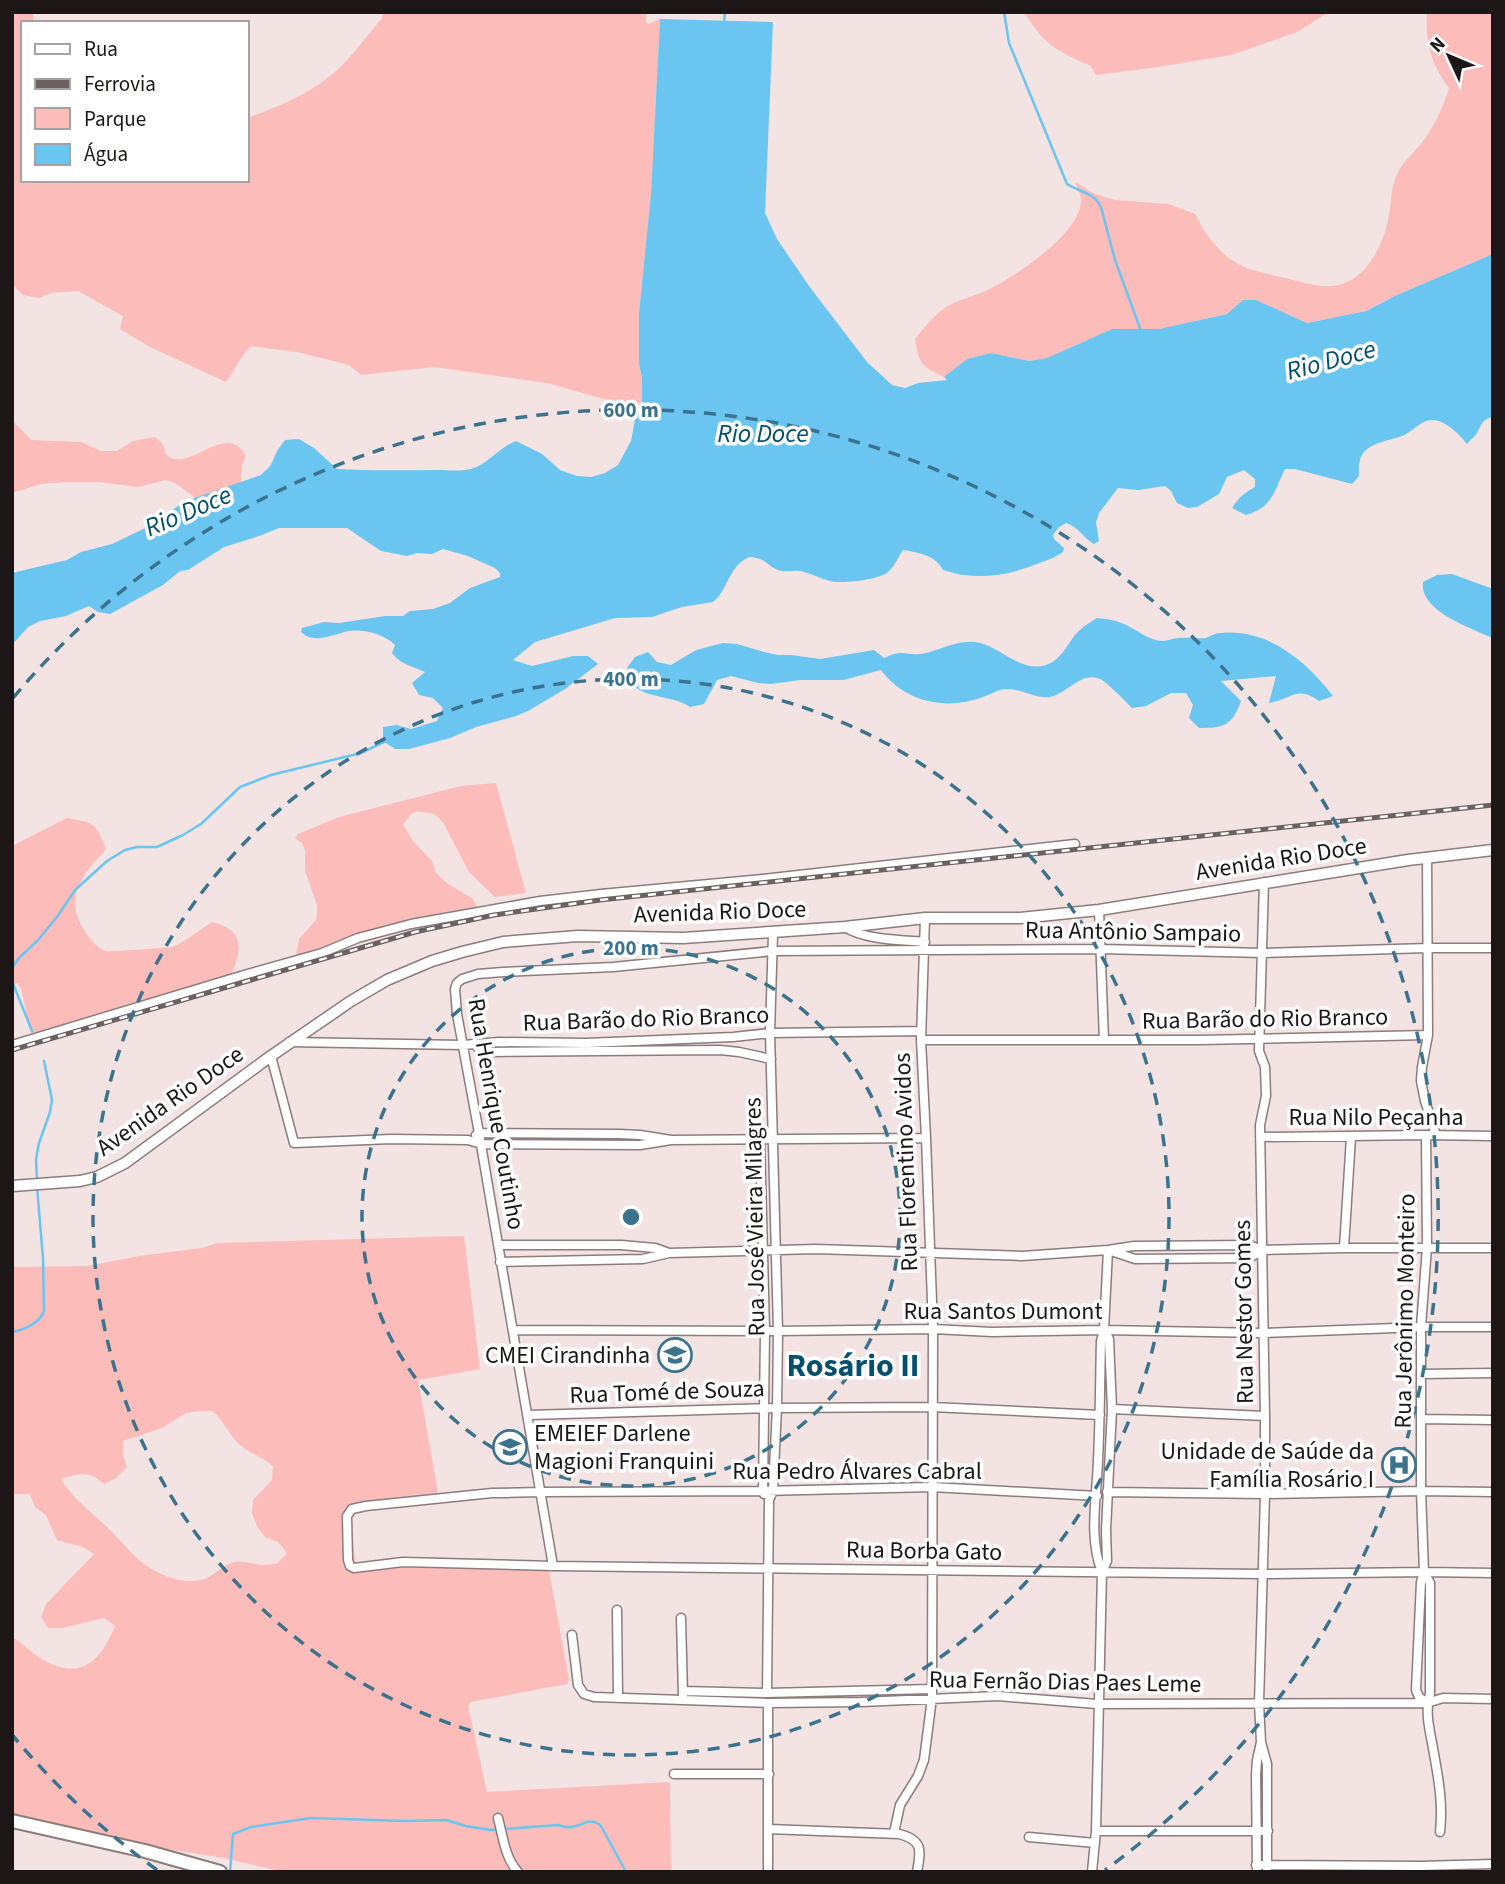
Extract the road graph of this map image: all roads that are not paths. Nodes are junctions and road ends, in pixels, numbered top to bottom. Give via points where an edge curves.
1 (1075, 844) dead end
2 (1493, 850) edge
3 (1427, 857) junction
4 (1264, 882) junction
5 (1099, 910) junction
6 (925, 918) junction
7 (845, 927) junction
8 (773, 933) junction
9 (925, 947) junction
10 (1428, 948) junction
11 (1493, 948) edge
12 (1101, 950) junction
13 (773, 951) junction
14 (1264, 953) junction
15 (770, 1033) junction
16 (921, 1035) junction
17 (1428, 1035) junction
18 (1260, 1038) junction
19 (1104, 1040) junction
20 (289, 1042) junction
21 (475, 1043) junction
22 (12, 1045) edge
23 (463, 1045) junction
24 (271, 1056) junction
25 (771, 1059) junction
26 (479, 1133) junction
27 (1426, 1135) junction
28 (1436, 1135) junction
29 (1493, 1136) edge
30 (1260, 1137) junction
31 (1351, 1137) junction
32 (926, 1138) junction
33 (468, 1140) junction
34 (671, 1140) junction
35 (760, 1140) junction
36 (774, 1140) junction
37 (481, 1144) junction
38 (12, 1186) edge
39 (498, 1245) junction
40 (1427, 1247) junction
41 (1344, 1248) junction
42 (1493, 1248) edge
43 (775, 1250) junction
44 (1108, 1250) junction
45 (1262, 1250) junction
46 (762, 1251) junction
47 (669, 1253) junction
48 (929, 1253) junction
49 (500, 1262) junction
50 (1421, 1327) junction
51 (1493, 1327) edge
52 (933, 1329) junction
53 (1104, 1330) junction
54 (513, 1331) junction
55 (765, 1331) junction
56 (778, 1331) junction
57 (1263, 1333) junction
58 (1493, 1373) edge
59 (1421, 1374) junction
60 (932, 1407) junction
61 (764, 1408) junction
62 (777, 1408) junction
63 (1112, 1409) junction
64 (528, 1415) junction
65 (1100, 1415) junction
66 (1265, 1416) junction
67 (1421, 1419) junction
68 (1493, 1420) edge
69 (932, 1487) junction
70 (762, 1491) junction
71 (1421, 1491) junction
72 (542, 1492) junction
73 (1107, 1492) junction
74 (1493, 1492) edge
75 (1265, 1494) junction
76 (771, 1495) junction
77 (1097, 1496) junction
78 (554, 1566) junction
79 (354, 1568) joint
80 (769, 1569) junction
81 (933, 1570) junction
82 (1102, 1572) junction
83 (1424, 1572) junction
84 (1493, 1573) edge
85 (1263, 1574) junction
86 (617, 1610) dead end
87 (681, 1618) dead end
88 (572, 1635) dead end
89 (932, 1693) junction
90 (683, 1695) junction
91 (618, 1698) junction
92 (767, 1698) junction
93 (1493, 1699) edge
94 (1259, 1703) junction
95 (1427, 1703) junction
96 (1097, 1704) junction
97 (1261, 1742) junction
98 (674, 1774) dead end
99 (769, 1774) junction
100 (498, 1818) dead end
101 (12, 1821) edge
102 (768, 1829) junction
103 (1257, 1830) junction
104 (1096, 1831) junction
105 (1268, 1831) junction
106 (1440, 1832) dead end
107 (894, 1833) junction
108 (1029, 1837) dead end
109 (1095, 1843) junction
110 (1493, 1864) edge
111 (1256, 1868) edge
112 (1267, 1868) edge
113 (1420, 1869) edge
114 (220, 1872) edge
115 (518, 1872) edge
116 (768, 1872) edge
117 (917, 1872) edge
118 (1092, 1872) edge

1 - 22 street via 540,901 411,923
2 - 3 street, Avenida Rio Doce
3 - 4 street, Avenida Rio Doce
3 - 10 street
4 - 5 street, Avenida Rio Doce
4 - 14 street, Rua Nestor Gomes
5 - 6 street, Avenida Rio Doce via 1020,918
5 - 12 street
6 - 7 street, Avenida Rio Doce
6 - 9 street, Rua Florentino Avidos
7 - 8 street, Avenida Rio Doce
7 - 9 street
8 - 13 street, Rua José Vieira Milagres
8 - 20 street, Avenida Rio Doce via 683,938 578,936 493,945 432,961 387,980
9 - 12 street, Rua Antônio Sampaio
9 - 13 street, Rua Antônio Sampaio
9 - 16 street, Rua Florentino Avidos
10 - 11 street, Rua Antônio Sampaio
10 - 14 street, Rua Antônio Sampaio
10 - 17 street
12 - 14 street, Rua Antônio Sampaio
12 - 19 street
13 - 15 street, Rua José Vieira Milagres
13 - 23 street, Rua Henrique Coutinho via 613,967 478,974 456,985
14 - 18 street, Rua Nestor Gomes
15 - 16 street, Rua Barão do Rio Branco
15 - 21 street, Rua Barão do Rio Branco via 586,1043
15 - 25 street, Rua José Vieira Milagres
16 - 19 street, Rua Barão do Rio Branco
16 - 32 street, Rua Florentino Avidos
17 - 18 street, Rua Barão do Rio Branco
17 - 28 street via 1422,1081
18 - 19 street, Rua Barão do Rio Branco
18 - 30 street, Rua Nestor Gomes via 1266,1096
20 - 23 street, Rua Barão do Rio Branco
20 - 24 street, Avenida Rio Doce
21 - 23 street, Rua Barão do Rio Branco
21 - 25 street via 487,1052 719,1050
23 - 26 street, Rua Henrique Coutinho
24 - 33 street via 294,1143
24 - 38 street, Avenida Rio Doce via 125,1163 80,1181
25 - 36 street, Rua José Vieira Milagres
26 - 33 street
26 - 34 street via 619,1133
26 - 37 street, Rua Henrique Coutinho
27 - 28 street, Rua Nilo Peçanha
27 - 31 street, Rua Nilo Peçanha
27 - 40 street, Rua Jerônimo Monteiro
28 - 29 street, Rua Nilo Peçanha
30 - 31 street, Rua Nilo Peçanha
30 - 45 street, Rua Nestor Gomes
31 - 41 street
32 - 36 street
32 - 48 street, Rua Florentino Avidos
33 - 37 street
34 - 35 street
34 - 37 street via 640,1145
35 - 36 street
35 - 46 street
36 - 43 street, Rua José Vieira Milagres
37 - 39 street, Rua Henrique Coutinho
39 - 47 street via 621,1245
39 - 49 street, Rua Henrique Coutinho
40 - 41 street
40 - 42 street
40 - 50 street, Rua Jerônimo Monteiro
41 - 45 street
43 - 46 street
43 - 48 street
43 - 56 street, Rua José Vieira Milagres
44 - 45 street via 1249,1245
44 - 45 street via 1135,1259 1249,1258
44 - 48 street via 1022,1256
44 - 53 street
45 - 57 street, Rua Nestor Gomes
46 - 47 street
46 - 55 street
47 - 49 street via 643,1259
48 - 52 street, Rua Florentino Avidos
49 - 54 street, Rua Henrique Coutinho
50 - 51 street, Rua Santos Dumont
50 - 57 street, Rua Santos Dumont
50 - 59 street, Rua Jerônimo Monteiro
52 - 53 street, Rua Santos Dumont
52 - 56 street, Rua Santos Dumont
52 - 60 street, Rua Florentino Avidos
53 - 57 street, Rua Santos Dumont
53 - 63 street via 1110,1339
53 - 65 street
54 - 55 street, Rua Santos Dumont
54 - 64 street, Rua Henrique Coutinho
55 - 56 street, Rua Santos Dumont
55 - 61 street
56 - 62 street, Rua José Vieira Milagres
57 - 66 street, Rua Nestor Gomes
58 - 59 street
59 - 67 street, Rua Jerônimo Monteiro
60 - 62 street, Rua Tomé de Souza
60 - 65 street, Rua Tomé de Souza
60 - 69 street, Rua Florentino Avidos
61 - 62 street, Rua Tomé de Souza
61 - 64 street, Rua Tomé de Souza
61 - 70 street
62 - 76 street, Rua José Vieira Milagres
63 - 66 street
63 - 73 street
64 - 72 street, Rua Henrique Coutinho
65 - 77 street
66 - 75 street, Rua Nestor Gomes
67 - 68 street
67 - 71 street, Rua Jerônimo Monteiro
69 - 76 street, Rua Pedro Álvares Cabral
69 - 77 street, Rua Pedro Álvares Cabral
69 - 81 street, Rua Florentino Avidos
70 - 72 street, Rua Pedro Álvares Cabral
70 - 76 street, Rua Pedro Álvares Cabral
71 - 74 street
71 - 75 street
71 - 83 street, Rua Jerônimo Monteiro
72 - 78 street, Rua Henrique Coutinho
72 - 79 street, Rua Pedro Álvares Cabral via 352,1509 347,1516 348,1560
73 - 75 street
73 - 82 street via 1107,1561
75 - 85 street, Rua Nestor Gomes
76 - 80 street, Rua José Vieira Milagres
77 - 82 street via 1095,1531
78 - 79 street, Rua Borba Gato via 403,1562
78 - 80 street, Rua Borba Gato
80 - 81 street, Rua Borba Gato
80 - 92 street, Rua José Vieira Milagres
81 - 82 street, Rua Borba Gato
81 - 89 street, Rua Florentino Avidos
82 - 85 street, Rua Borba Gato
82 - 96 street
83 - 84 street, Rua Borba Gato
83 - 85 street, Rua Borba Gato
83 - 95 street, Rua Jerônimo Monteiro via 1430,1583
83 - 95 street, Rua Jerônimo Monteiro via 1416,1690
85 - 94 street, Rua Nestor Gomes
86 - 91 street
87 - 90 street
88 - 91 street, Rua Fernão Dias Paes Leme via 578,1685 584,1694
89 - 92 street, Rua Fernão Dias Paes Leme via 861,1702
89 - 96 street, Rua Fernão Dias Paes Leme
89 - 107 street, Rua Florentino Avidos via 924,1760 900,1805
90 - 91 street, Rua Fernão Dias Paes Leme
90 - 92 street, Rua Fernão Dias Paes Leme
92 - 99 street, Rua José Vieira Milagres
93 - 95 street, Rua Fernão Dias Paes Leme via 1443,1698
94 - 95 street, Rua Fernão Dias Paes Leme
94 - 96 street, Rua Fernão Dias Paes Leme
94 - 97 street, Rua Nestor Gomes
95 - 106 street, Rua Jerônimo Monteiro via 1443,1808
96 - 104 street
97 - 103 street, Rua Nestor Gomes via 1256,1774
97 - 105 street, Rua Nestor Gomes via 1267,1764
98 - 99 street
99 - 102 street, Rua José Vieira Milagres
100 - 115 street via 507,1855
101 - 114 highway
102 - 107 street
102 - 116 street, Rua José Vieira Milagres
103 - 104 street
103 - 105 street
103 - 111 street, Rua Nestor Gomes
104 - 109 street
105 - 112 street, Rua Nestor Gomes
107 - 117 street via 917,1841
108 - 109 street
109 - 118 street
110 - 113 street
111 - 112 street
112 - 113 street

